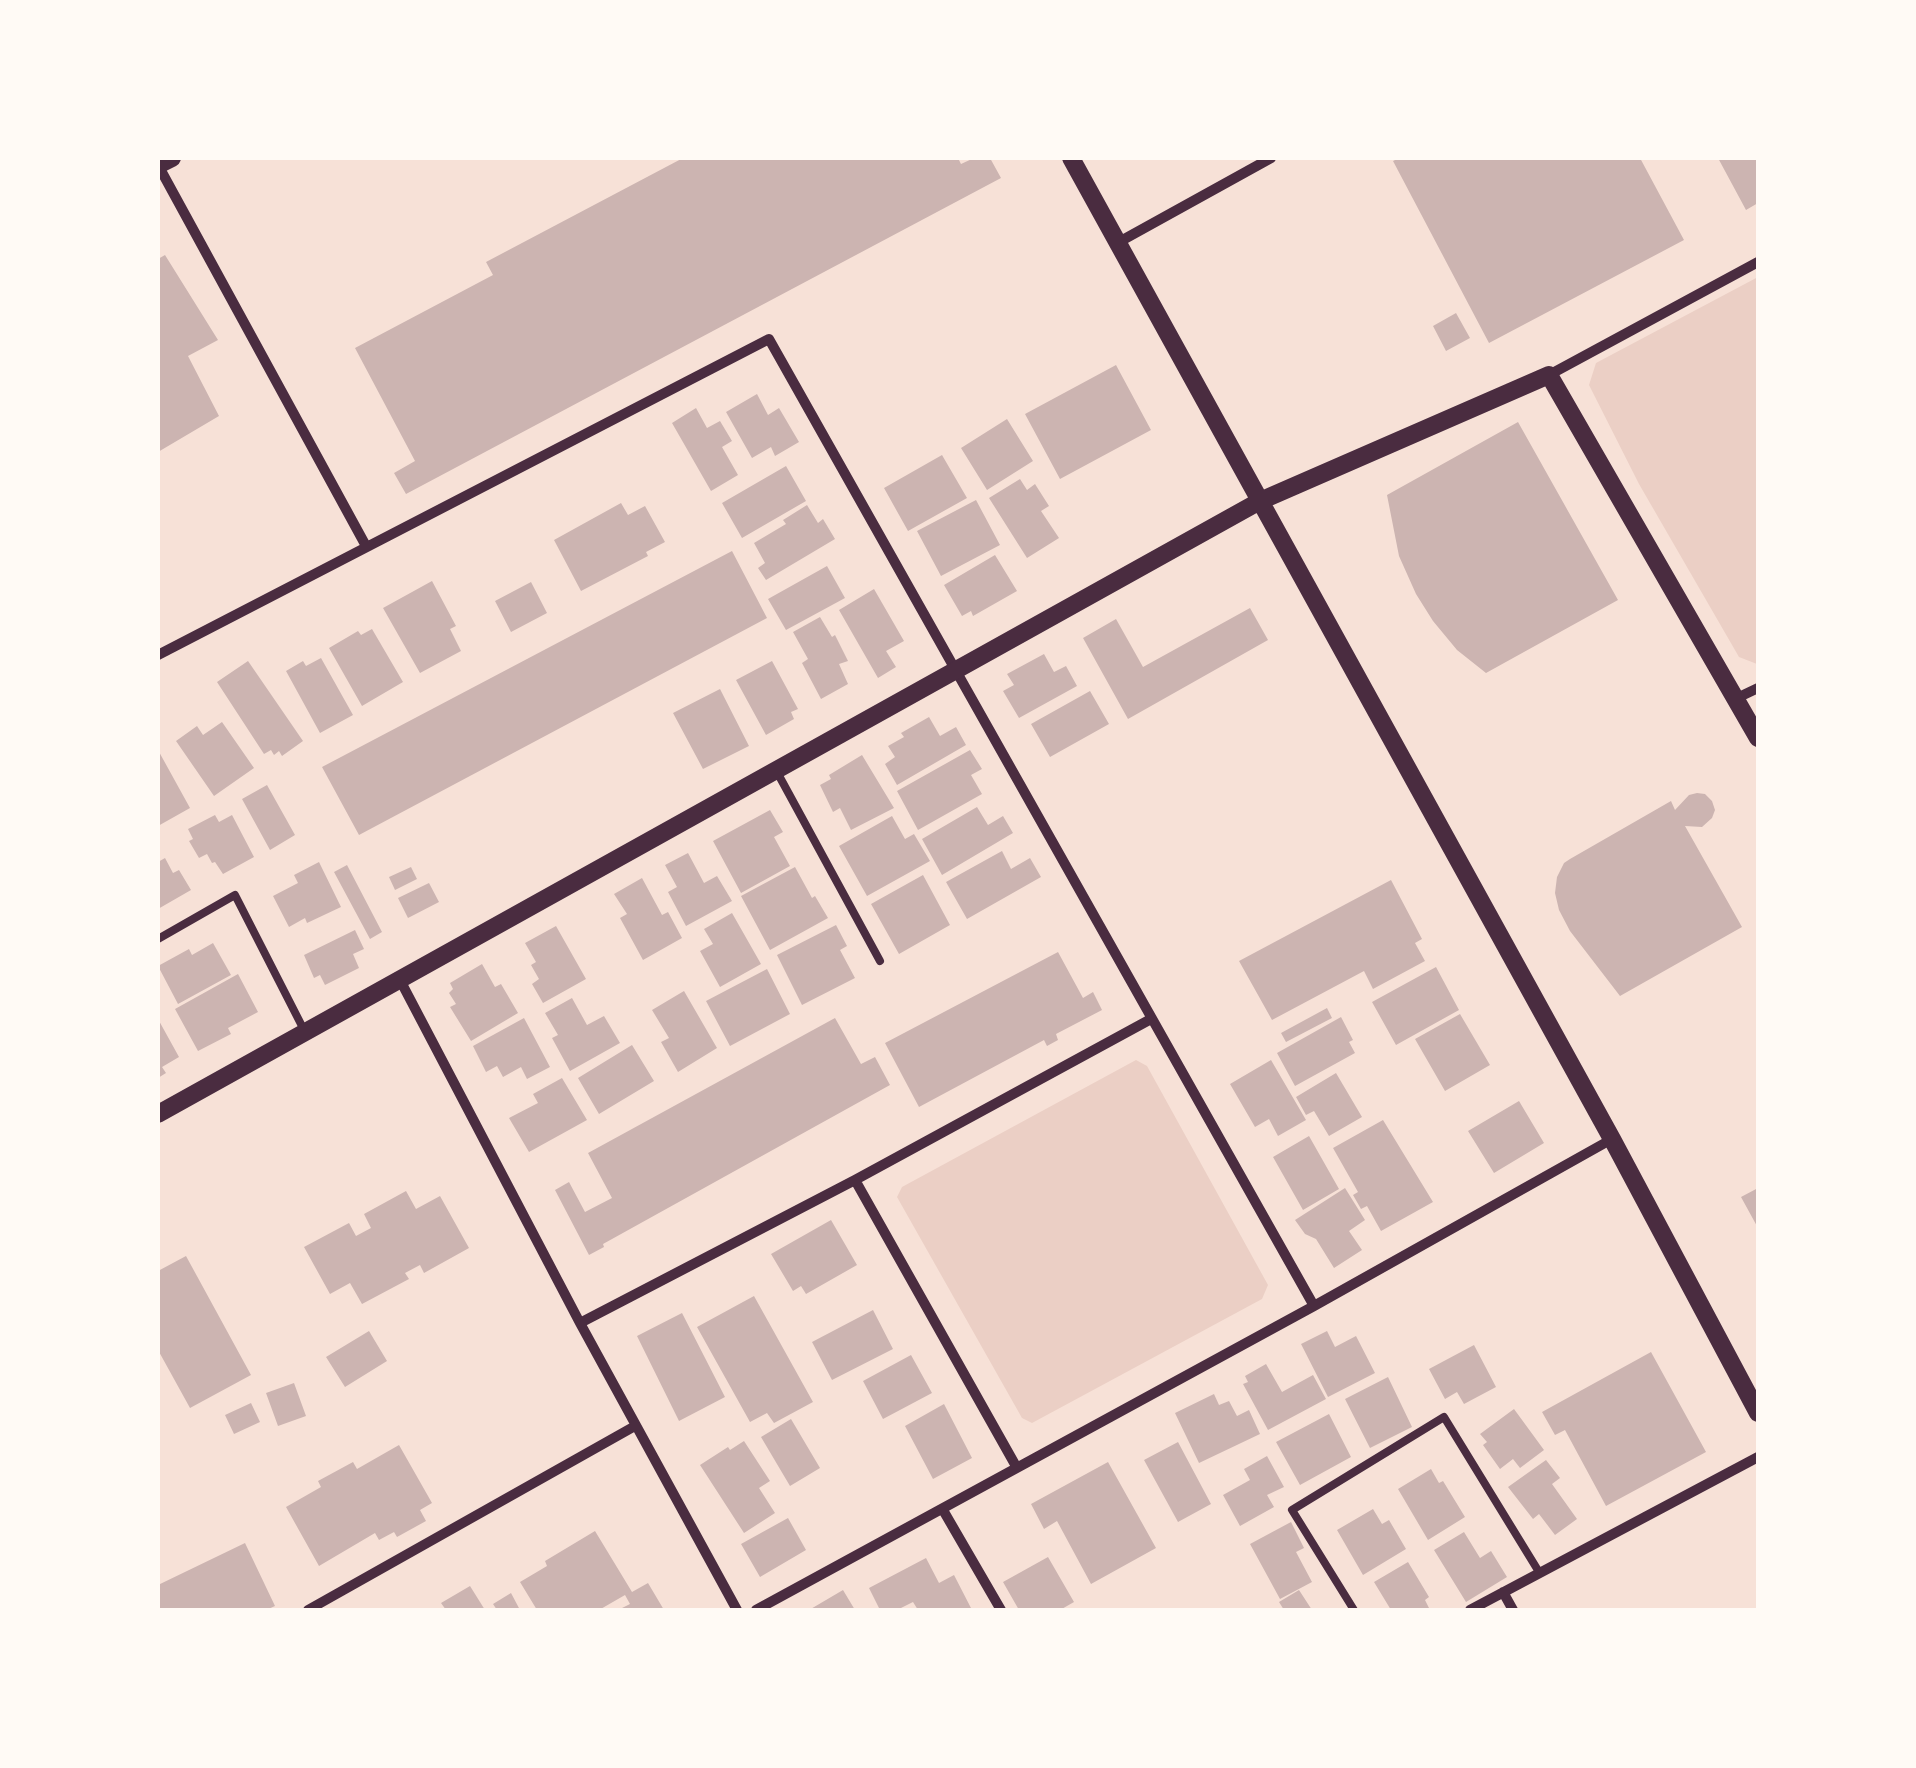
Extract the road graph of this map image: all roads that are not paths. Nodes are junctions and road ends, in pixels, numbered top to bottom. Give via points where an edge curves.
1 (172, 158) edge
2 (1070, 158) edge
3 (1271, 158) edge
4 (158, 165) edge
5 (1119, 242) junction
6 (1758, 262) edge
7 (1548, 375) junction
8 (1260, 501) junction
9 (366, 546) junction
10 (158, 655) edge
11 (956, 670) junction
12 (1758, 688) edge
13 (1737, 698) junction
14 (1758, 738) edge
15 (776, 771) junction
16 (158, 940) edge
17 (880, 961) dead end
18 (400, 980) junction
19 (1151, 1019) junction
20 (306, 1032) junction
21 (158, 1114) edge
22 (1612, 1139) junction
23 (856, 1180) junction
24 (1314, 1306) junction
25 (580, 1323) junction
26 (1758, 1413) edge
27 (635, 1426) junction
28 (1758, 1457) edge
29 (1017, 1468) junction
30 (943, 1510) junction
31 (1539, 1572) junction
32 (1503, 1592) junction
33 (308, 1610) edge
34 (737, 1610) edge
35 (756, 1610) edge
36 (1001, 1610) edge
37 (1354, 1610) edge
38 (1470, 1610) edge
39 (1512, 1610) edge

1 - 4 street
2 - 5 street
3 - 5 street
4 - 9 street
5 - 8 street
6 - 7 street
7 - 8 street
7 - 13 street
8 - 11 street
8 - 22 street
9 - 10 street
9 - 11 street via 769,338
11 - 15 street
11 - 19 street
12 - 13 street
13 - 14 street
15 - 17 lane
15 - 18 street
16 - 20 lane via 235,895
18 - 20 street
18 - 25 street
19 - 23 street
19 - 24 street
20 - 21 street
22 - 24 street
22 - 26 street
23 - 25 street
23 - 29 street
24 - 29 street
25 - 27 street
27 - 33 street
27 - 34 street
28 - 31 street
29 - 30 street
30 - 35 street
30 - 36 street
31 - 32 street
31 - 37 lane via 1444,1417 1292,1510
32 - 38 street
32 - 39 street

